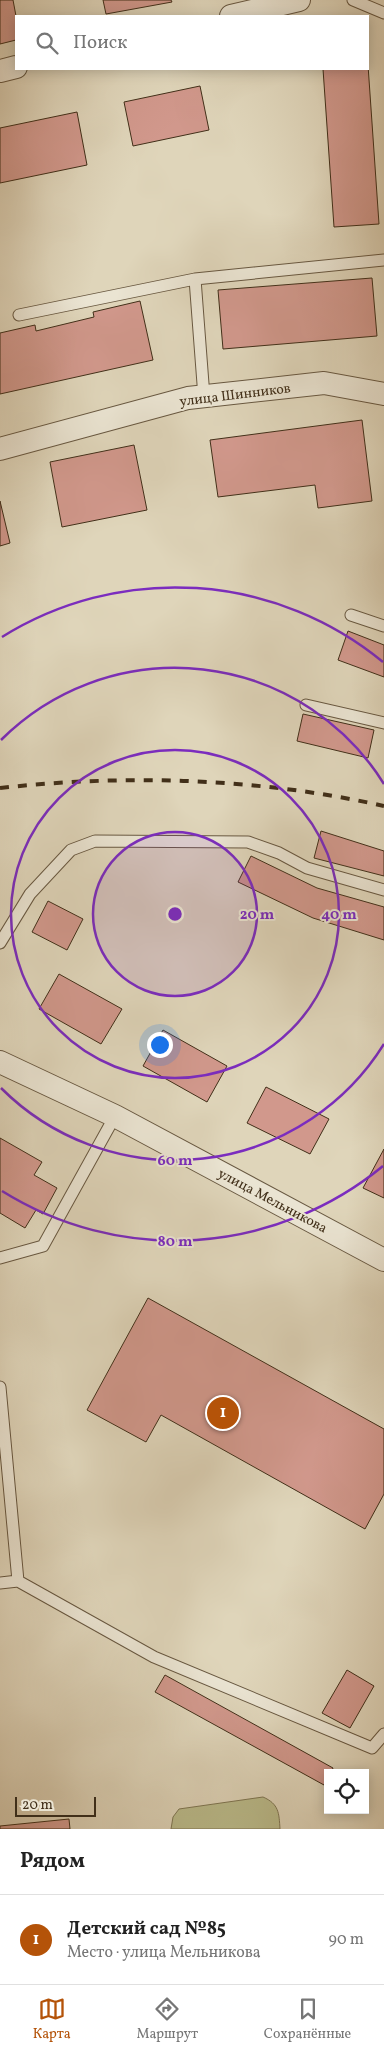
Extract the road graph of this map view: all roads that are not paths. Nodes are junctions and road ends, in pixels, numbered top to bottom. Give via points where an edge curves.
1 (299, 0) edge
2 (353, 0) edge
3 (384, 13) edge
4 (235, 15) edge
5 (15, 67) edge
6 (0, 71) edge
7 (384, 260) edge
8 (195, 279) junction
9 (19, 315) dead end
10 (384, 394) edge
11 (204, 396) junction
12 (0, 449) edge
13 (351, 615) dead end
14 (384, 626) edge
15 (306, 705) dead end
16 (384, 723) edge
17 (384, 890) edge
18 (0, 943) edge
19 (0, 1062) edge
20 (115, 1116) junction
21 (0, 1258) edge
22 (384, 1260) edge
23 (0, 1387) edge
24 (18, 1581) junction
25 (0, 1583) edge
26 (384, 1734) edge

1 - 4 street
2 - 3 lane
5 - 6 street
7 - 8 lane
8 - 9 lane
8 - 11 lane
10 - 11 street, улица Шинников via 324,383
11 - 12 street, улица Шинников
13 - 14 lane
15 - 16 lane
17 - 18 lane via 307,868 248,842 95,841 71,850 30,894
19 - 20 street, улица Мельникова
20 - 21 lane via 43,1246
20 - 22 street, улица Мельникова
23 - 24 lane
24 - 25 lane
24 - 26 lane via 163,1660 372,1748

